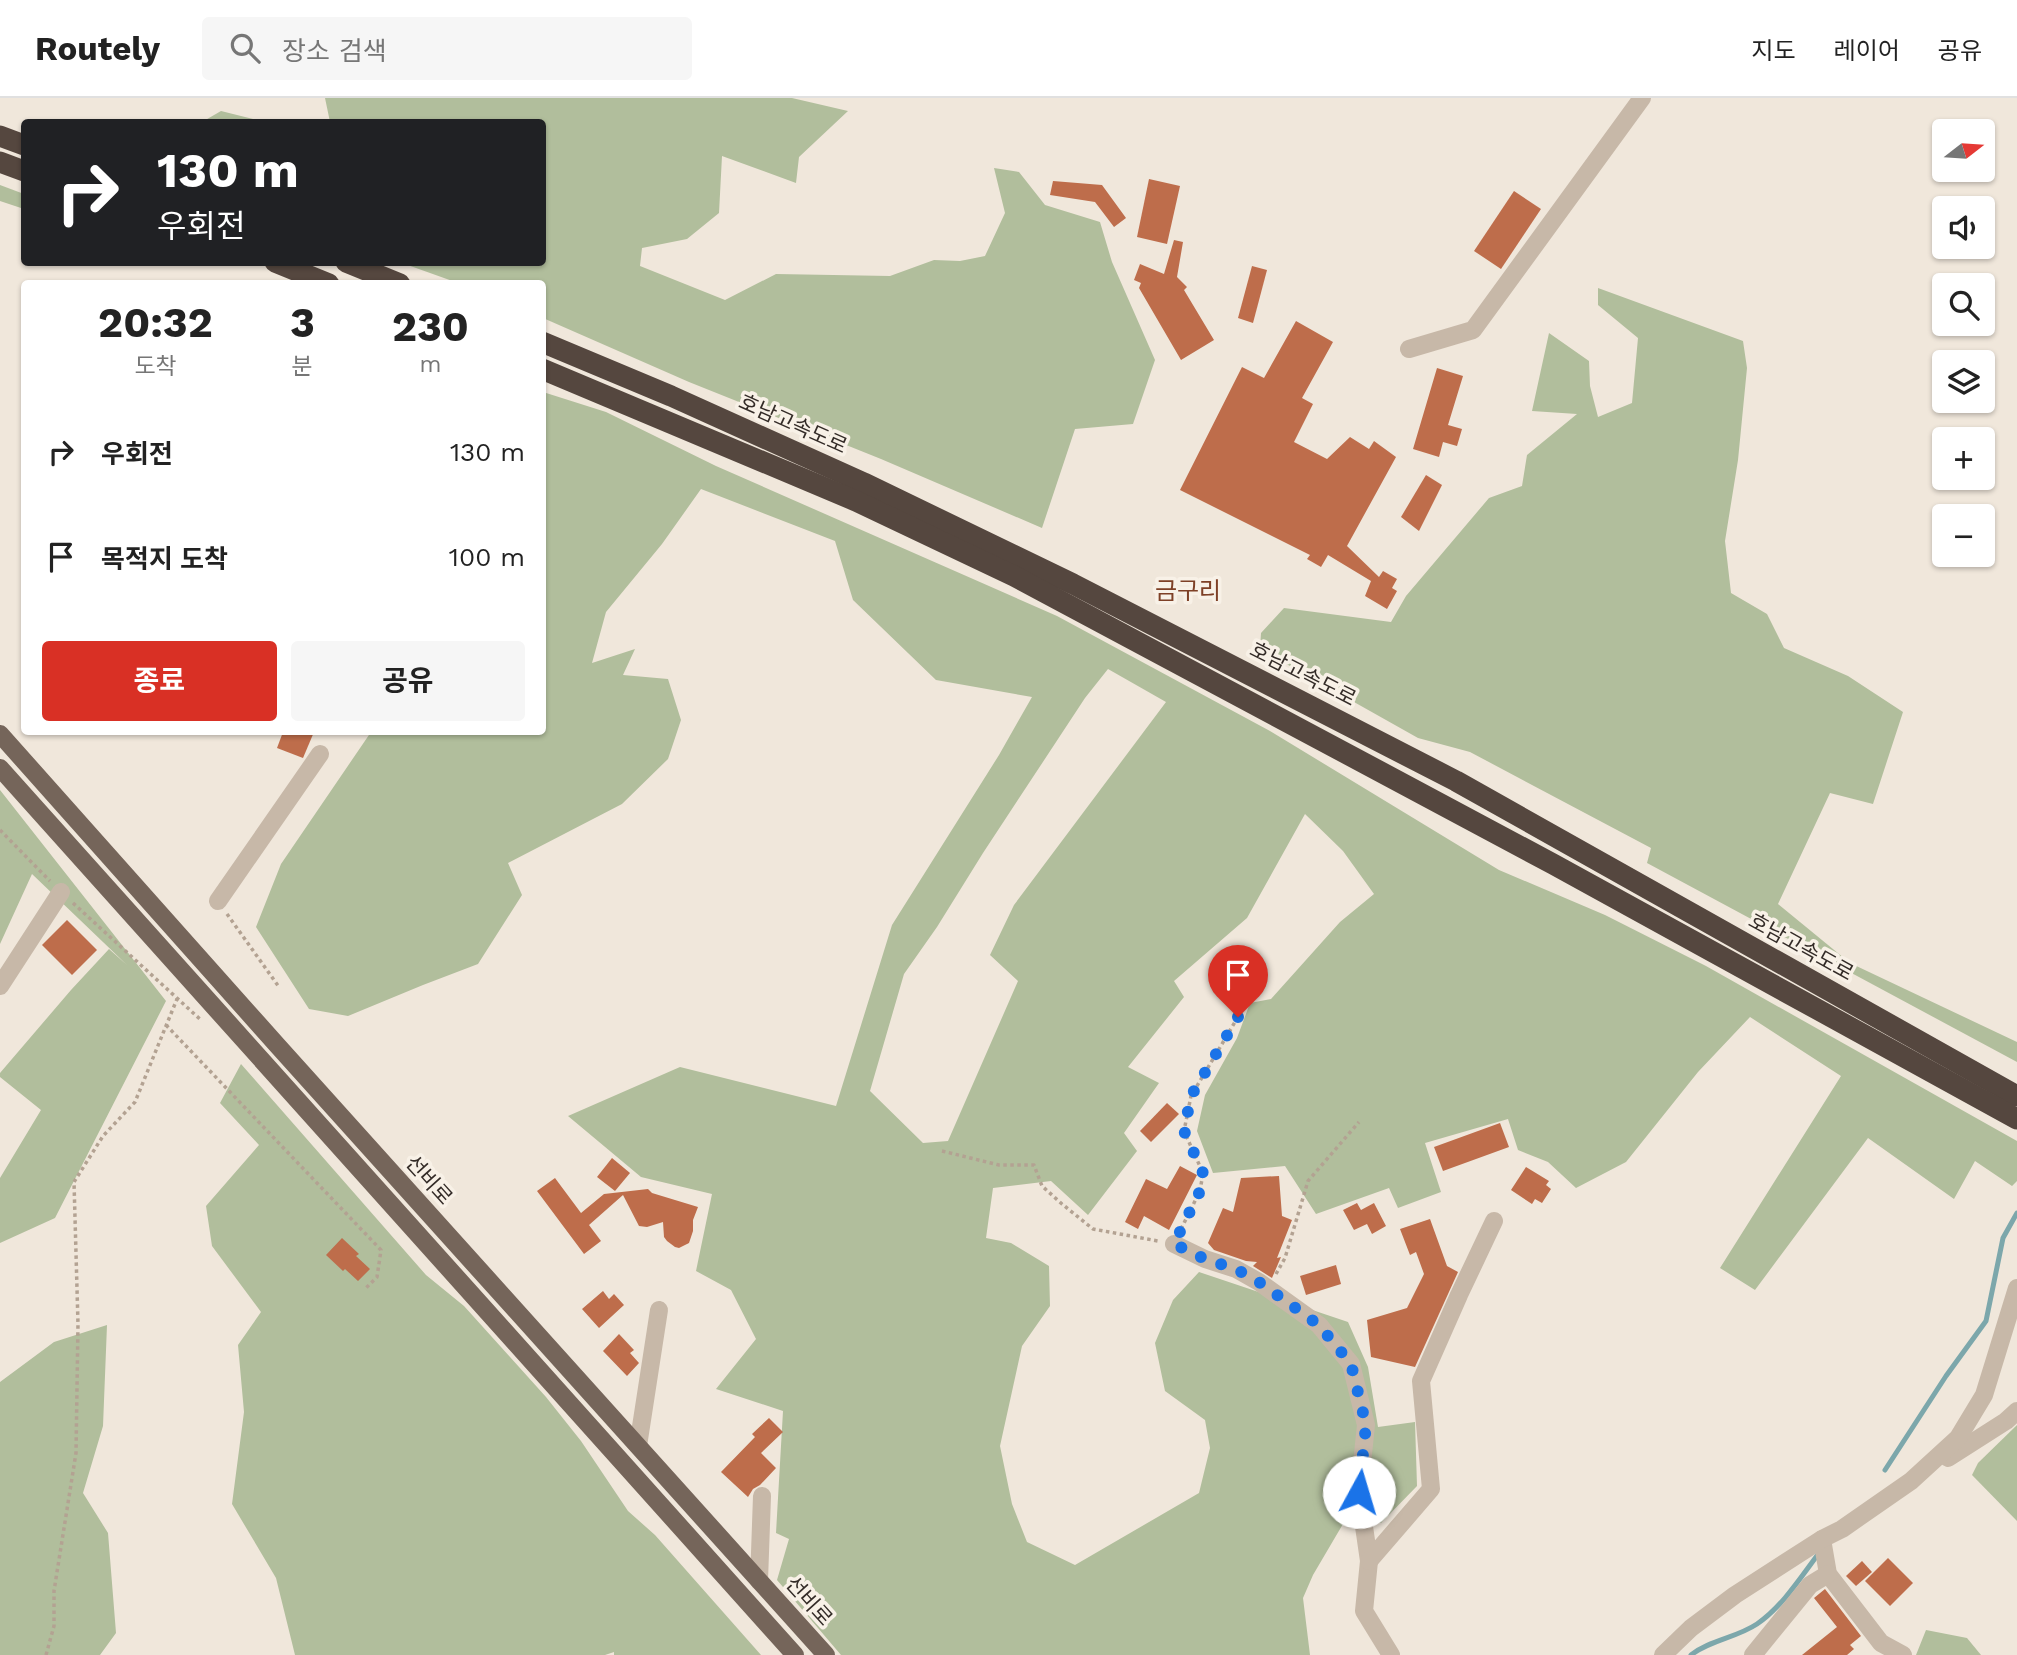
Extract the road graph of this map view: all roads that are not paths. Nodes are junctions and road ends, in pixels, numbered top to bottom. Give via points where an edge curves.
1 (1642, 98) edge
2 (0, 136) edge
3 (21, 144) edge
4 (0, 162) edge
5 (21, 170) edge
6 (285, 266) edge
7 (356, 266) edge
8 (319, 280) edge
9 (390, 280) edge
10 (546, 344) edge
11 (1409, 349) dead end
12 (546, 371) edge
13 (0, 734) edge
14 (320, 754) dead end
15 (0, 768) edge
16 (61, 892) road end
17 (218, 901) road end
18 (0, 986) edge
19 (2017, 1096) edge
20 (2017, 1119) edge
21 (1494, 1221) dead end
22 (1174, 1244) road end
23 (2017, 1287) edge
24 (659, 1310) dead end
25 (2017, 1411) edge
26 (638, 1446) junction
27 (1911, 1481) junction
28 (762, 1496) dead end
29 (1822, 1538) junction
30 (1369, 1561) junction
31 (1828, 1574) junction
32 (759, 1581) junction
33 (795, 1655) edge
34 (827, 1655) edge
35 (1391, 1655) edge
36 (1662, 1655) edge
37 (1753, 1655) edge
38 (1903, 1655) edge

1 - 11 street via 1473,330
2 - 3 highway
4 - 5 highway
6 - 8 highway
7 - 9 highway
10 - 19 highway, 호남고속도로 via 864,483 1073,584 1456,781
12 - 20 highway via 856,501 1014,576
13 - 26 main road, 선비로
14 - 17 street
15 - 33 main road
16 - 18 street
21 - 30 street via 1421,1381 1432,1489
22 - 30 street via 1236,1269 1267,1288 1319,1325 1351,1364 1366,1425 1359,1492
23 - 27 street via 1983,1395 1958,1438
24 - 26 street
25 - 27 street
26 - 32 main road, 선비로
27 - 29 street
28 - 32 street
29 - 31 street
29 - 36 street via 1735,1595
30 - 35 street via 1364,1611
31 - 37 street via 1810,1585
31 - 38 street via 1881,1643
32 - 34 main road, 선비로

